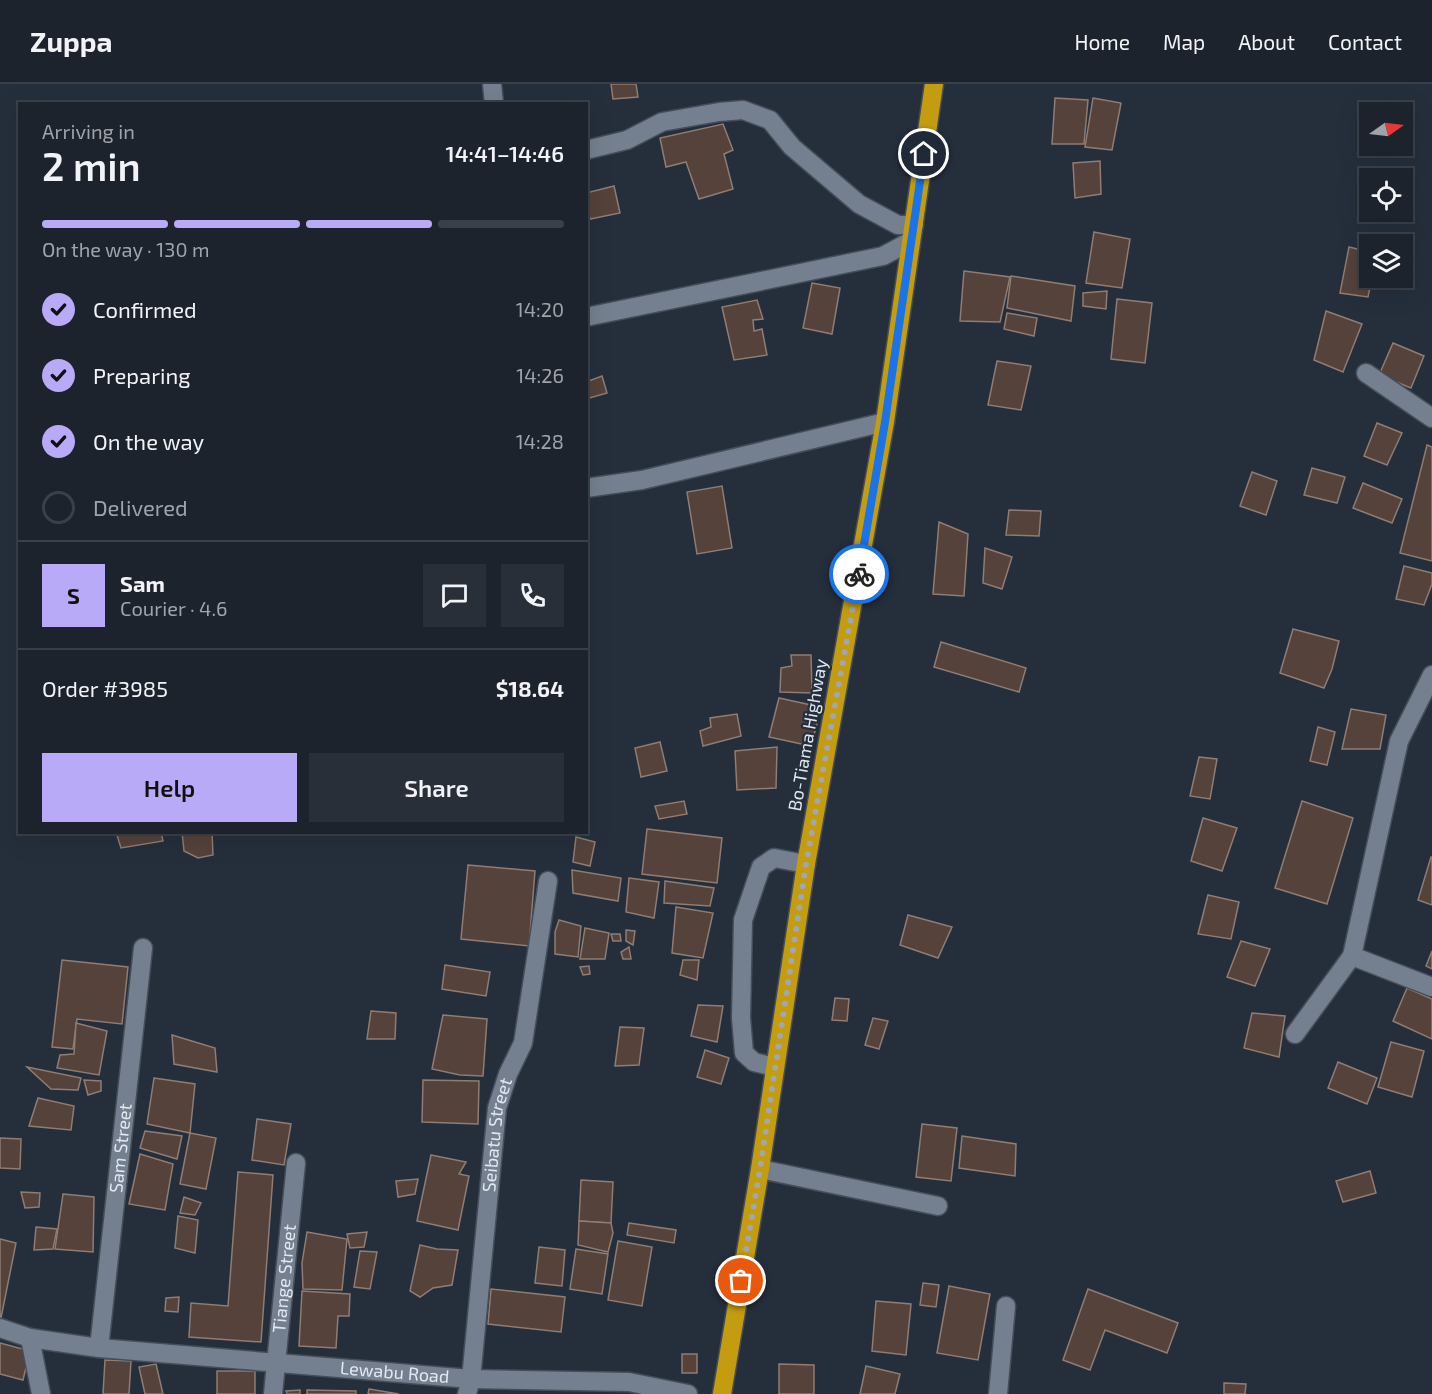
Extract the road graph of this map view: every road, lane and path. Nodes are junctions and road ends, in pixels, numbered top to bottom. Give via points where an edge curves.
1 (492, 84) edge
2 (934, 84) edge
3 (494, 102) edge
4 (588, 150) edge
5 (912, 233) junction
6 (588, 317) edge
7 (1366, 373) dead end
8 (1432, 418) edge
9 (885, 422) junction
10 (588, 488) edge
11 (1432, 675) edge
12 (806, 864) junction
13 (548, 881) dead end
14 (143, 948) dead end
15 (1352, 956) junction
16 (1432, 987) edge
17 (1295, 1034) dead end
18 (775, 1067) junction
19 (296, 1163) dead end
20 (760, 1169) junction
21 (938, 1206) dead end
22 (1006, 1306) dead end
23 (0, 1328) edge
24 (30, 1338) junction
25 (99, 1348) junction
26 (276, 1362) junction
27 (469, 1386) edge
28 (41, 1394) edge
29 (273, 1394) edge
30 (688, 1394) edge
31 (722, 1394) edge
32 (998, 1394) edge

1 - 3 street
2 - 5 highway, Bo-Tiama Highway
4 - 5 street via 627,140 662,122 743,110 770,120 792,147 859,204
5 - 6 street via 883,256
5 - 9 highway, Bo-Tiama Highway
7 - 8 street
9 - 10 street via 642,480
9 - 12 highway, Bo-Tiama Highway
11 - 15 street via 1400,741
12 - 18 highway, Bo-Tiama Highway
12 - 18 street via 774,858 761,867 743,920 744,1053 754,1062
13 - 27 street, Seibatu Street via 523,1043 497,1108
14 - 25 street, Sam Street
15 - 16 street
15 - 17 street
18 - 20 highway, Bo-Tiama Highway
19 - 26 street, Tiange Street
20 - 21 street
20 - 31 highway, Bo-Tiama Highway
22 - 32 street
23 - 24 street, Lewabu Road
24 - 25 street, Lewabu Road
24 - 28 street
25 - 26 street, Lewabu Road
26 - 27 street, Lewabu Road
26 - 29 street, Tiange Street
27 - 30 street, Lewabu Road via 629,1382

